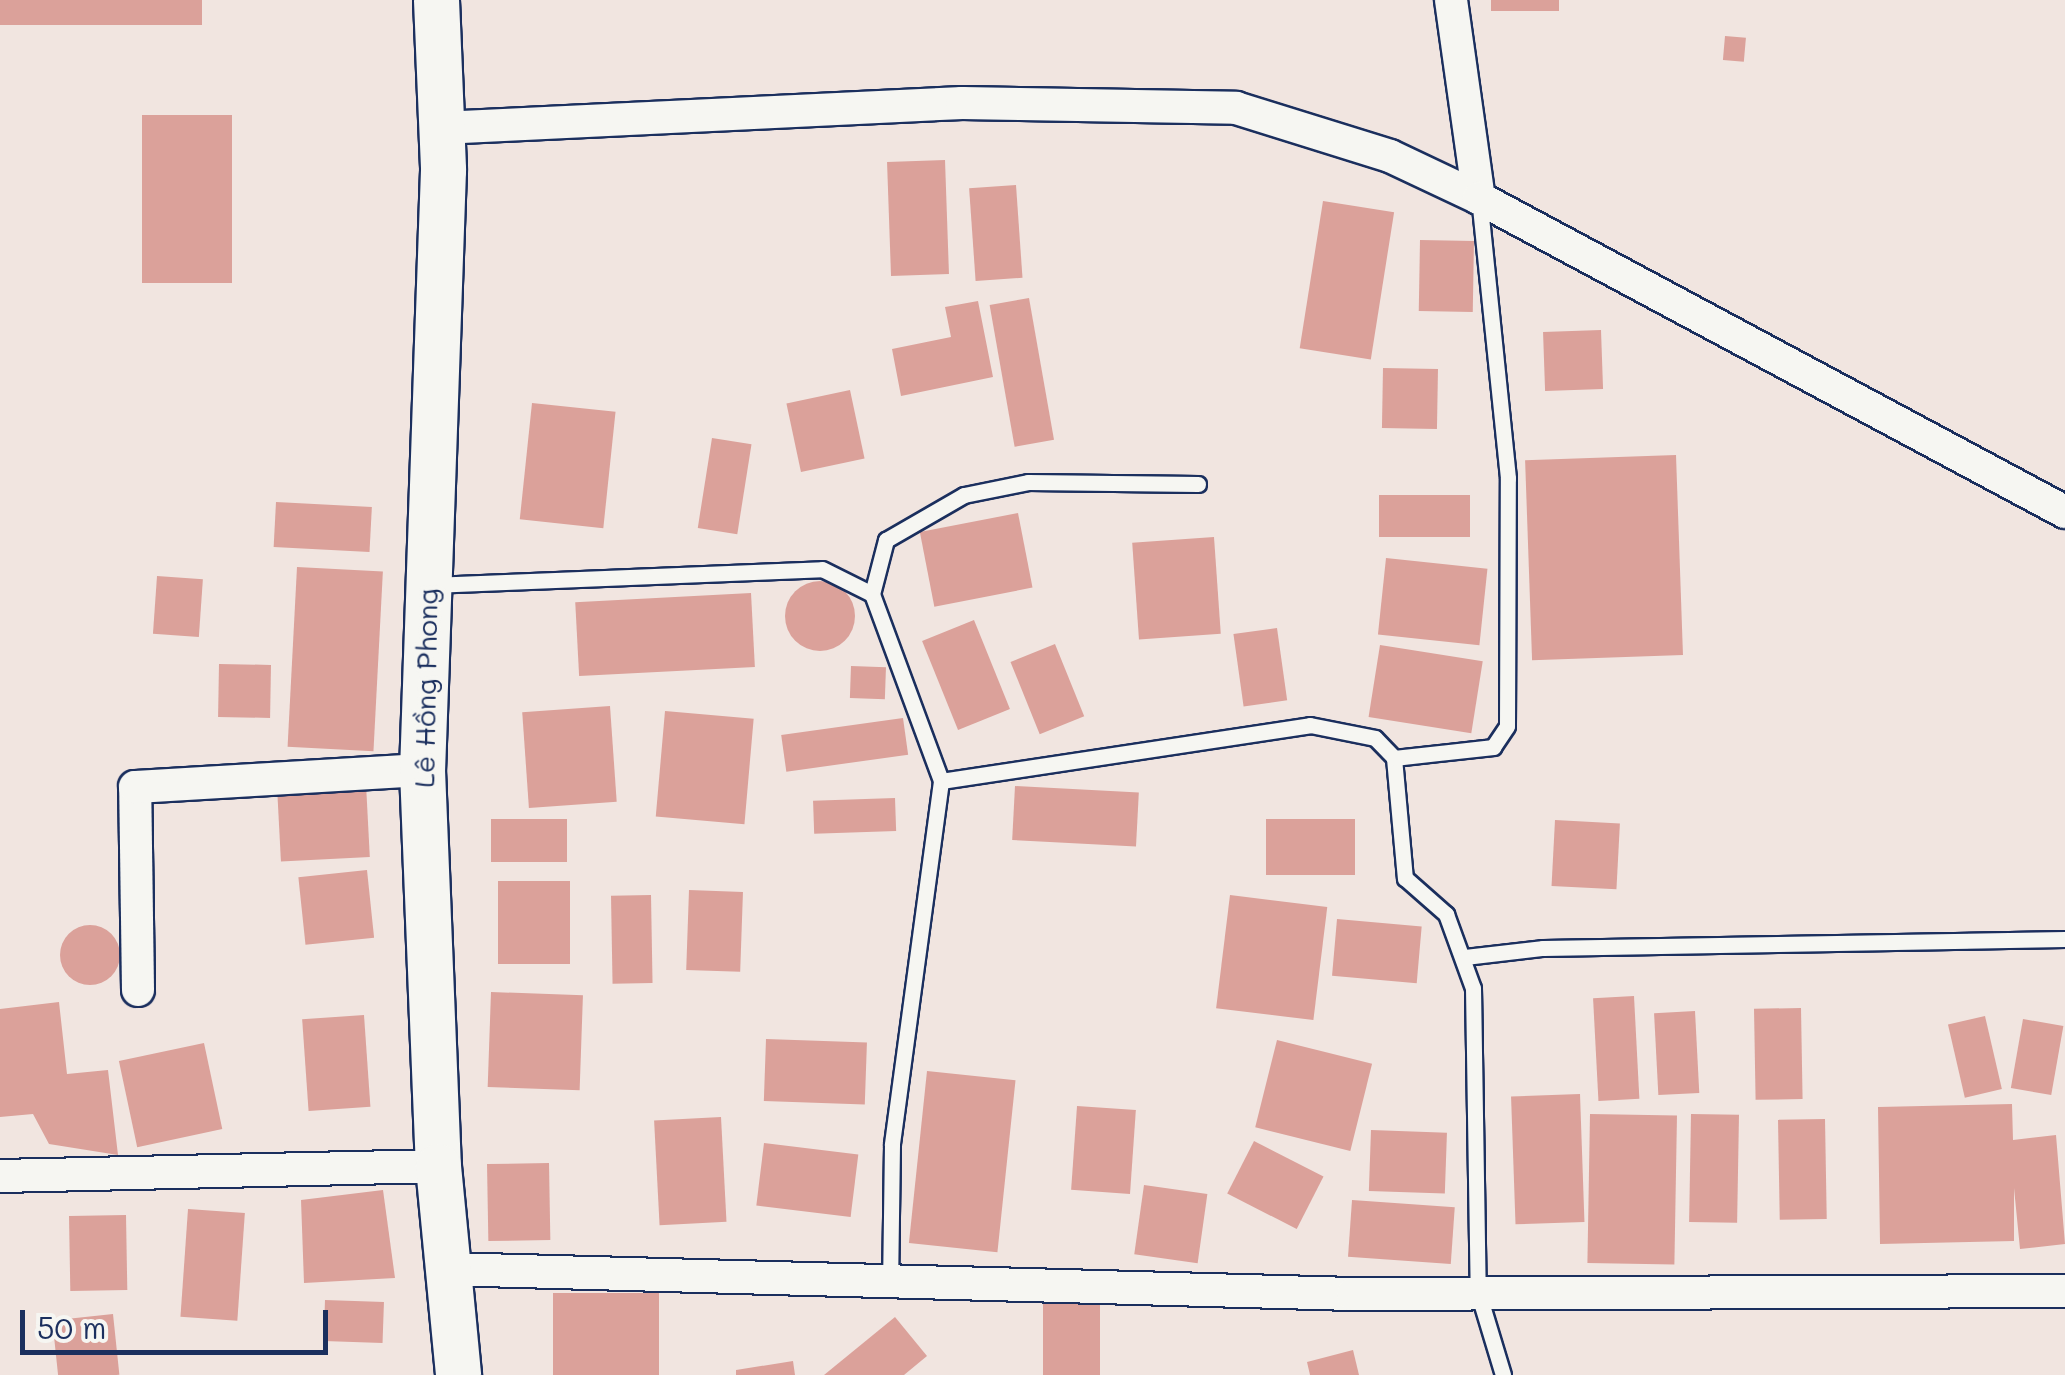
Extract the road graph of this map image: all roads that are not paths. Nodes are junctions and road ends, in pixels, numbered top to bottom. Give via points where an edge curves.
1 (436, 0) edge
2 (1451, 0) edge
3 (441, 128) junction
4 (1479, 198) junction
5 (1198, 484) dead end
6 (2065, 512) edge
7 (427, 585) junction
8 (872, 594) junction
9 (1394, 758) junction
10 (422, 770) junction
11 (941, 781) junction
12 (2065, 939) edge
13 (1465, 957) junction
14 (138, 990) dead end
15 (438, 1166) junction
16 (0, 1176) edge
17 (446, 1268) junction
18 (890, 1281) junction
19 (2065, 1291) edge
20 (1478, 1292) junction
21 (458, 1375) edge
22 (1503, 1375) edge

1 - 3 street, Lê Hồng Phong
2 - 4 street
3 - 4 street via 962,103 1236,108 1390,156
3 - 7 street, Lê Hồng Phong
4 - 6 street
4 - 9 lane via 1508,478 1507,726 1493,747 1460,756
5 - 8 lane via 1028,482 964,495 876,551
7 - 8 lane via 822,568
7 - 10 street, Lê Hồng Phong
8 - 11 lane
9 - 11 lane via 1375,738 1310,726
9 - 13 lane via 1406,878 1446,914
10 - 14 street via 134,787
10 - 15 street, Lê Hồng Phong
11 - 18 lane via 892,1145
12 - 13 lane via 1543,948
13 - 20 lane
15 - 16 street
15 - 17 street, Lê Hồng Phong
17 - 18 street
17 - 21 street, Lê Hồng Phong
18 - 20 street
19 - 20 street
20 - 22 lane

